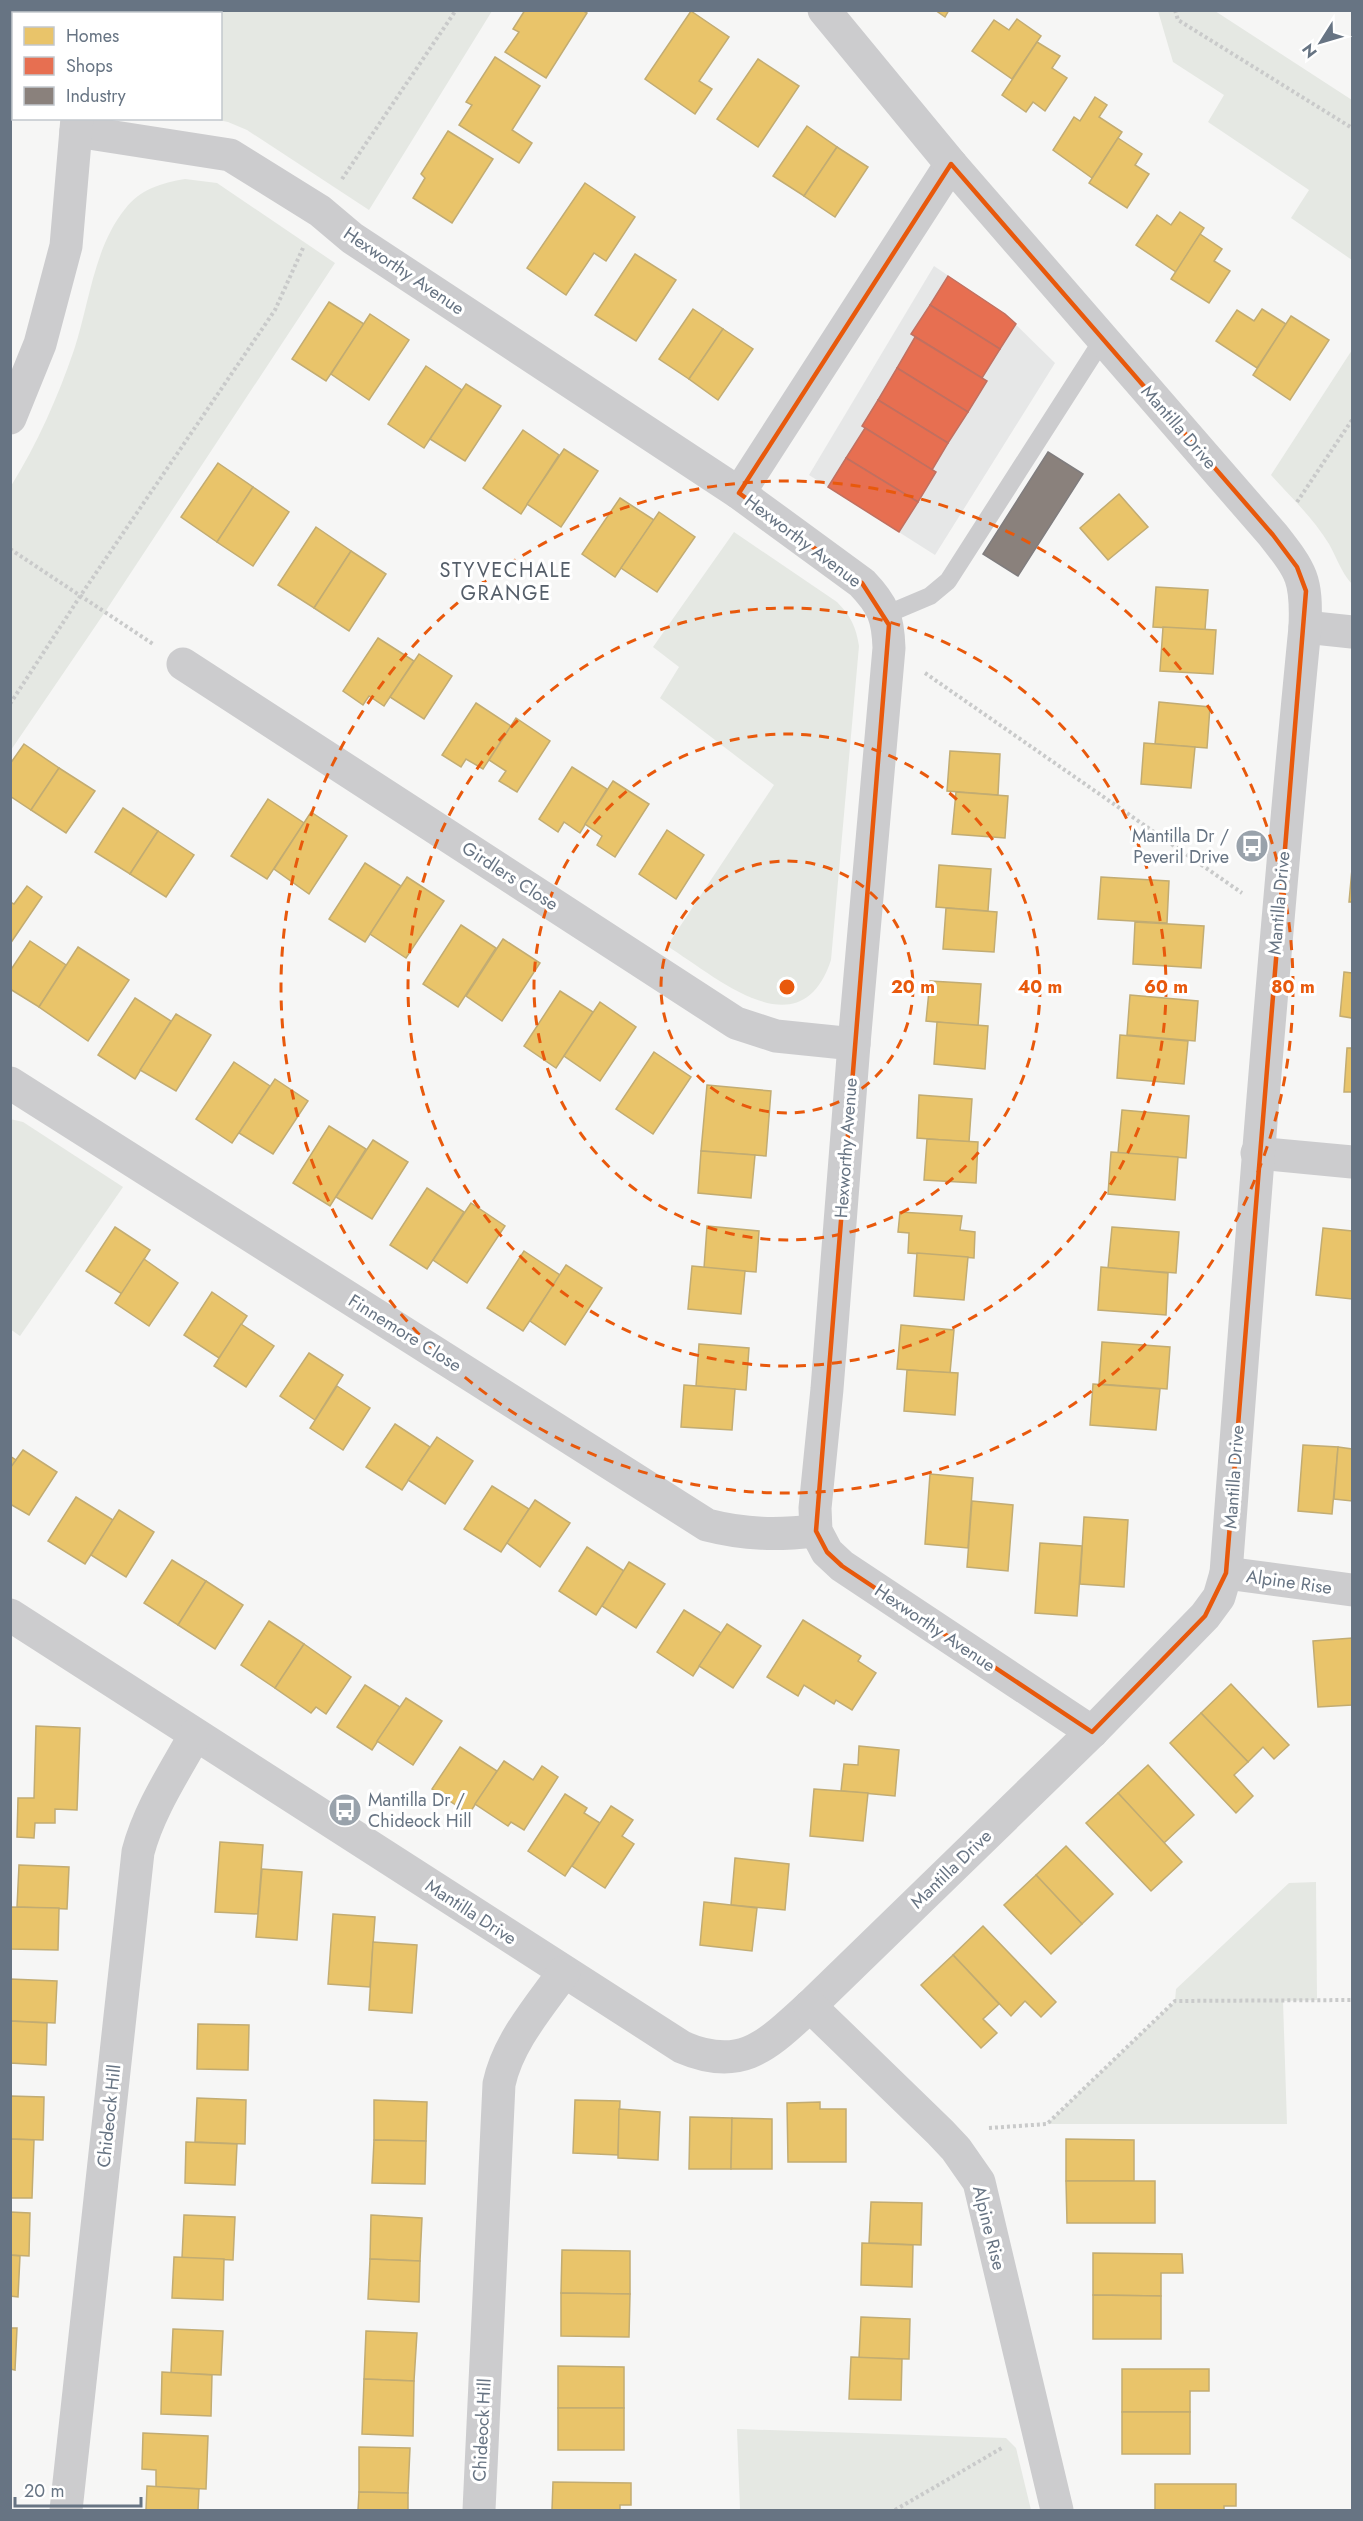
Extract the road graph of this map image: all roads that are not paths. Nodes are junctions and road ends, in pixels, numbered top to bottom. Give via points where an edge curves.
1 (824, 10) edge
2 (76, 125) edge
3 (951, 164) junction
4 (1103, 339) junction
5 (10, 418) edge
6 (738, 493) junction
7 (885, 615) junction
8 (1305, 627) junction
9 (1353, 632) edge
10 (183, 664) road end
11 (854, 1044) junction
12 (10, 1083) edge
13 (1257, 1153) junction
14 (1353, 1162) edge
15 (816, 1531) junction
16 (1227, 1573) junction
17 (1353, 1590) edge
18 (10, 1615) edge
19 (1092, 1732) junction
20 (195, 1735) junction
21 (564, 1972) junction
22 (810, 2006) junction
23 (66, 2511) edge
24 (479, 2511) edge
25 (1057, 2511) edge

1 - 3 street, Mantilla Drive
2 - 5 street via 66,246 40,344
2 - 6 street, Hexworthy Avenue via 230,155 320,211 352,238
3 - 4 street, Mantilla Drive
3 - 6 street, Hexworthy Avenue
4 - 7 lane via 948,581 930,596
4 - 8 street, Mantilla Drive via 1297,567 1304,581
6 - 7 street, Hexworthy Avenue via 862,583
7 - 11 street, Hexworthy Avenue via 889,648
8 - 9 street
8 - 13 street, Mantilla Drive
10 - 11 street, Girdlers Close via 736,1023 776,1036
11 - 15 street, Hexworthy Avenue
12 - 15 street, Finnemore Close via 707,1525 735,1533
13 - 14 street
13 - 16 street, Mantilla Drive
15 - 19 street, Hexworthy Avenue via 826,1552 842,1566
16 - 17 street, Alpine Rise
16 - 19 street, Mantilla Drive via 1219,1597 1205,1616
18 - 20 street, Mantilla Drive
19 - 22 street, Mantilla Drive
20 - 21 street, Mantilla Drive
20 - 23 street, Chideock Hill via 143,1831 138,1851
21 - 22 street, Mantilla Drive via 682,2047 722,2059 760,2048
21 - 24 street, Chideock Hill via 512,2047 499,2084
22 - 25 street, Alpine Rise via 940,2132 979,2182

